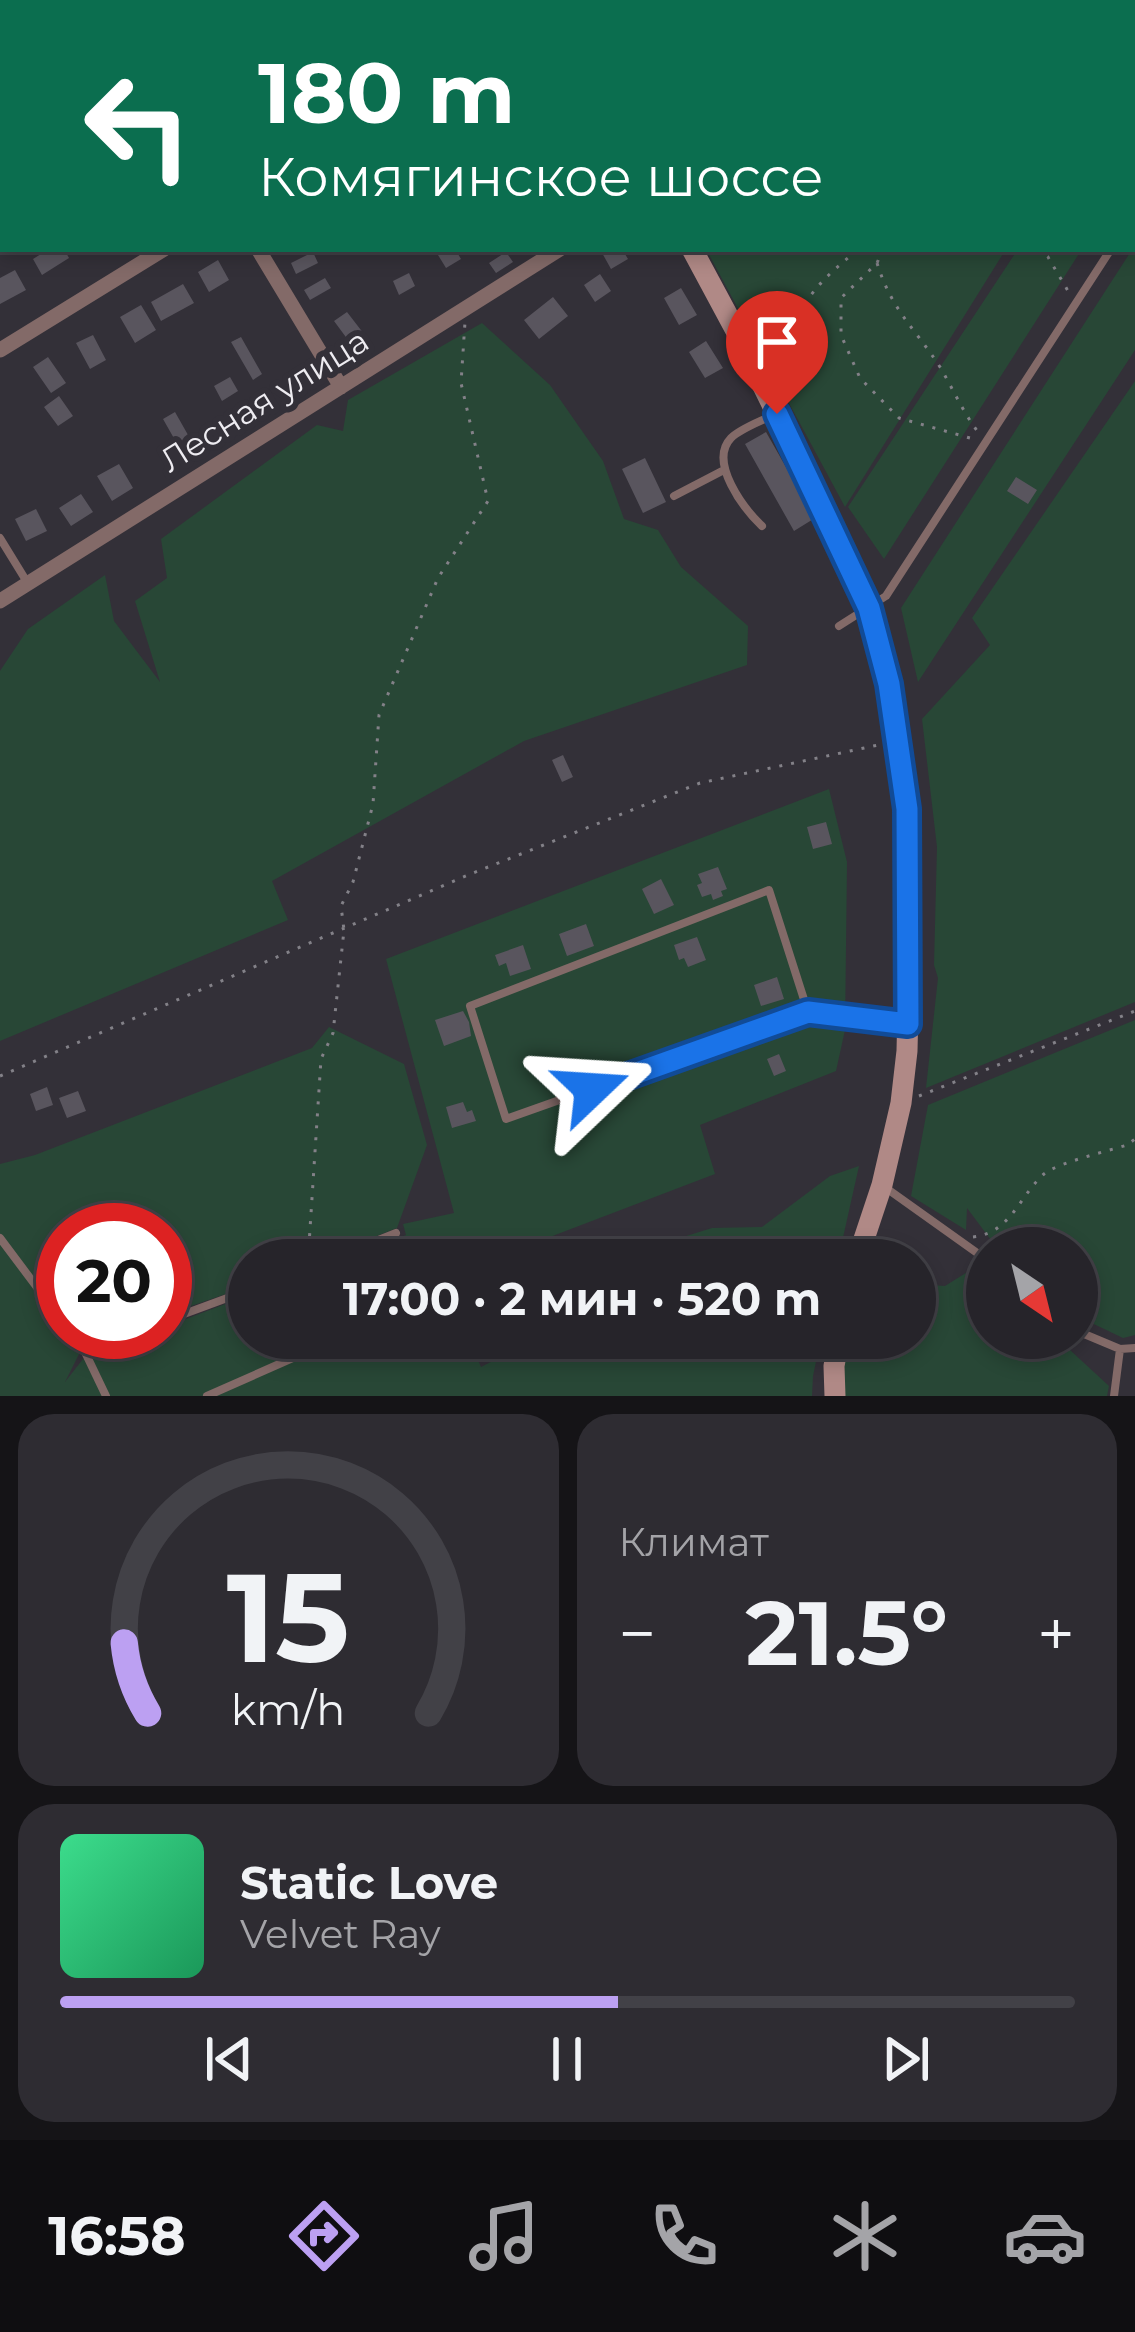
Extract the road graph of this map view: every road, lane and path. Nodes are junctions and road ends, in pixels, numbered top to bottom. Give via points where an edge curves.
1 (159, 252) edge
2 (260, 252) edge
3 (555, 252) edge
4 (694, 252) edge
5 (855, 252) edge
6 (882, 252) edge
7 (1042, 252) edge
8 (1109, 252) edge
9 (877, 263) junction
10 (1076, 305) junction
11 (466, 309) junction
12 (735, 329) junction
13 (0, 350) edge
14 (341, 387) junction
15 (777, 414) junction
16 (986, 442) junction
17 (724, 470) junction
18 (674, 496) dead end
19 (761, 526) dead end
20 (0, 538) edge
21 (28, 584) junction
22 (0, 601) edge
23 (869, 608) junction
24 (838, 626) dead end
25 (897, 741) junction
26 (344, 930) junction
27 (1135, 1011) edge
28 (808, 1012) junction
29 (908, 1024) junction
30 (0, 1076) edge
31 (901, 1103) junction
32 (1135, 1139) edge
33 (882, 1185) junction
34 (396, 1233) dead end
35 (956, 1237) junction
36 (0, 1238) edge
37 (309, 1239) edge
38 (381, 1239) edge
39 (864, 1239) edge
40 (966, 1244) edge
41 (36, 1286) edge
42 (228, 1298) edge
43 (192, 1311) edge
44 (1098, 1340) edge
45 (1135, 1348) edge
46 (1120, 1349) junction
47 (88, 1359) edge
48 (291, 1359) edge
49 (835, 1359) edge
50 (106, 1396) edge
51 (207, 1396) edge
52 (835, 1396) edge
53 (1114, 1396) edge

1 - 13 street
2 - 14 street
3 - 11 street, Лесная улица
4 - 12 street
5 - 12 path via 796,317 767,331
6 - 9 path
7 - 10 path
8 - 10 lane
9 - 16 path via 886,294
9 - 16 path via 841,298 842,335 860,378 899,418
10 - 16 lane
11 - 14 street, Лесная улица
11 - 26 path via 461,383 488,501 438,578 379,715 373,804 341,906
12 - 15 street
14 - 21 street, Лесная улица
15 - 17 lane via 732,437
15 - 23 street
16 - 23 lane via 886,596
17 - 18 lane
17 - 19 lane
20 - 21 lane
21 - 22 street, Лесная улица
23 - 24 lane
23 - 25 street
25 - 26 path via 700,783
25 - 29 street via 907,809
26 - 30 path
26 - 37 path via 333,1033 321,1059
27 - 31 path
28 - 28 lane via 506,1119 470,1006 769,890
28 - 29 lane
29 - 31 street
31 - 33 street
32 - 35 path via 1046,1172 989,1235
33 - 35 lane
33 - 39 street
34 - 38 lane
35 - 40 lane
36 - 41 lane
42 - 43 lane
44 - 46 lane
45 - 46 lane
46 - 53 lane
47 - 50 lane
48 - 51 lane
49 - 52 street

